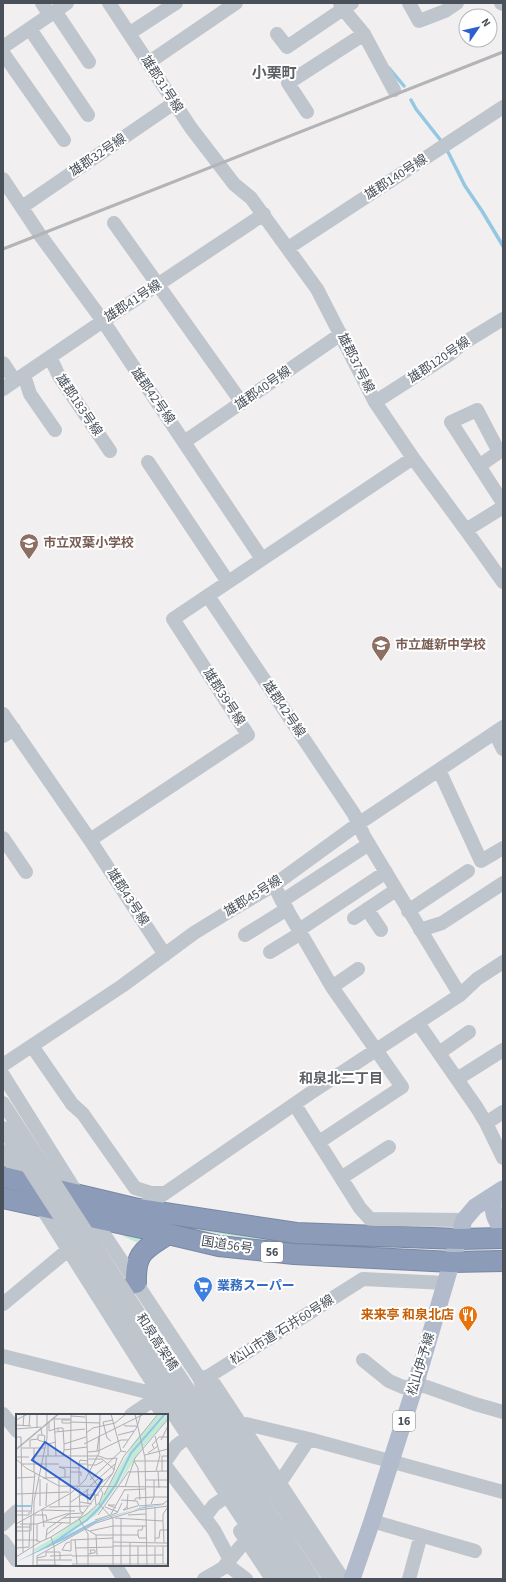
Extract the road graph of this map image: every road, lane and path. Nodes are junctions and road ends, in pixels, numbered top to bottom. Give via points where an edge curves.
1 (42, 3) edge
2 (68, 3) edge
3 (109, 3) edge
4 (176, 3) edge
5 (236, 3) edge
6 (409, 3) edge
7 (457, 3) edge
8 (345, 5) edge
9 (53, 13) junction
10 (30, 29) junction
11 (130, 34) junction
12 (277, 34) dead end
13 (364, 34) junction
14 (3, 47) edge
15 (3, 53) edge
16 (89, 62) dead end
17 (148, 63) junction
18 (394, 90) dead end
19 (174, 103) junction
20 (503, 107) edge
21 (307, 112) dead end
22 (88, 115) dead end
23 (64, 140) dead end
24 (218, 164) joint
25 (3, 179) edge
26 (22, 207) junction
27 (264, 214) junction
28 (114, 223) dead end
29 (288, 248) junction
30 (158, 284) junction
31 (503, 319) edge
32 (103, 321) junction
33 (341, 334) junction
34 (50, 357) junction
35 (3, 363) edge
36 (19, 378) junction
37 (3, 389) edge
38 (375, 402) junction
39 (242, 403) junction
40 (55, 430) dead end
41 (184, 440) junction
42 (110, 451) dead end
43 (412, 458) junction
44 (148, 462) dead end
45 (479, 466) dead end
46 (503, 503) edge
47 (503, 507) edge
48 (466, 530) junction
49 (262, 559) junction
50 (228, 582) junction
51 (503, 582) edge
52 (208, 596) junction
53 (3, 714) edge
54 (499, 730) edge
55 (8, 733) edge
56 (503, 749) edge
57 (439, 770) junction
58 (358, 824) junction
59 (3, 838) edge
60 (90, 840) junction
61 (369, 844) junction
62 (503, 848) edge
63 (468, 871) dead end
64 (26, 872) dead end
65 (386, 872) junction
66 (503, 883) edge
67 (274, 884) junction
68 (396, 890) junction
69 (284, 905) junction
70 (367, 909) junction
71 (408, 911) junction
72 (354, 918) dead end
73 (381, 930) dead end
74 (420, 930) junction
75 (300, 931) junction
76 (245, 935) dead end
77 (270, 952) dead end
78 (165, 955) junction
79 (503, 962) edge
80 (358, 969) dead end
81 (332, 987) junction
82 (460, 995) junction
83 (418, 1023) junction
84 (469, 1032) dead end
85 (32, 1046) junction
86 (503, 1050) edge
87 (376, 1051) junction
88 (439, 1053) junction
89 (3, 1065) edge
90 (3, 1075) edge
91 (458, 1079) junction
92 (3, 1103) edge
93 (295, 1105) junction
94 (503, 1112) edge
95 (486, 1123) junction
96 (3, 1128) edge
97 (319, 1142) junction
98 (389, 1147) dead end
99 (3, 1151) edge
100 (503, 1158) edge
101 (3, 1177) edge
102 (341, 1178) junction
103 (25, 1183) junction
104 (498, 1192) edge
105 (78, 1195) junction
106 (3, 1198) edge
107 (143, 1200) junction
108 (41, 1208) junction
109 (94, 1218) junction
110 (464, 1220) junction
111 (503, 1229) edge
112 (168, 1234) junction
113 (503, 1238) edge
114 (459, 1239) junction
115 (68, 1250) junction
116 (503, 1261) edge
117 (452, 1262) junction
118 (136, 1283) junction
119 (446, 1283) junction
120 (3, 1304) edge
121 (3, 1356) edge
122 (363, 1360) dead end
123 (204, 1377) junction
124 (415, 1386) junction
125 (150, 1396) junction
126 (503, 1412) edge
127 (3, 1414) edge
128 (132, 1414) edge
129 (162, 1414) edge
130 (168, 1422) edge
131 (242, 1426) junction
132 (16, 1430) edge
133 (309, 1439) junction
134 (181, 1442) junction
135 (168, 1458) edge
136 (391, 1462) junction
137 (168, 1469) edge
138 (278, 1481) junction
139 (503, 1492) edge
140 (220, 1501) junction
141 (16, 1512) edge
142 (205, 1517) junction
143 (372, 1521) junction
144 (305, 1522) junction
145 (3, 1524) edge
146 (421, 1535) junction
147 (251, 1540) junction
148 (3, 1541) edge
149 (475, 1551) dead end
150 (256, 1555) junction
151 (16, 1560) dead end
152 (228, 1562) junction
153 (116, 1566) edge
154 (124, 1579) edge
155 (204, 1579) edge
156 (246, 1579) edge
157 (272, 1579) edge
158 (283, 1579) edge
159 (296, 1579) edge
160 (313, 1579) edge
161 (330, 1579) edge
162 (343, 1579) edge
163 (352, 1579) edge
164 (409, 1579) edge

1 - 9 street
2 - 9 street
3 - 11 street, 雄郡31号線
4 - 11 street
5 - 17 street
6 - 7 street via 419,21
8 - 12 street via 287,47
8 - 13 street
9 - 10 street
9 - 16 street
10 - 14 street
10 - 22 street
11 - 17 street, 雄郡31号線
13 - 18 street
13 - 21 street via 288,83
15 - 23 street
17 - 19 street, 雄郡31号線
19 - 24 street, 雄郡31号線
19 - 26 street, 雄郡32号線
20 - 29 street, 雄郡140号線
24 - 27 street, 雄郡37号線
25 - 26 street, 雄郡42号線
26 - 32 street, 雄郡42号線
27 - 29 street, 雄郡37号線
27 - 30 street, 雄郡41号線
28 - 30 street
29 - 33 street, 雄郡37号線 via 317,289
30 - 32 street, 雄郡41号線
30 - 39 street
31 - 38 street, 雄郡120号線
32 - 34 street, 雄郡41号線
32 - 41 street, 雄郡42号線
33 - 38 street, 雄郡37号線
33 - 39 street, 雄郡40号線
34 - 36 street, 雄郡41号線
34 - 42 street, 雄郡183号線 via 59,376
35 - 36 street
36 - 37 street, 雄郡41号線
36 - 40 street
38 - 43 street, 雄郡37号線
39 - 41 street, 雄郡40号線
41 - 49 street, 雄郡42号線
43 - 48 street, 雄郡37号線
43 - 49 street, 雄郡39号線
44 - 50 street
45 - 46 street
47 - 48 street
48 - 51 street, 雄郡37号線
49 - 50 street, 雄郡39号線
50 - 52 street, 雄郡39号線
52 - 58 street, 雄郡42号線 via 354,814
52 - 60 street, 雄郡39号線 via 173,619 248,734
53 - 55 street
54 - 56 street
54 - 57 street, 雄郡45号線
55 - 60 street
57 - 58 street, 雄郡45号線
57 - 62 street via 481,861
58 - 61 street, 雄郡42号線
58 - 67 street, 雄郡45号線
59 - 64 street via 21,857
60 - 78 street, 雄郡43号線
61 - 65 street, 雄郡42号線
61 - 69 street
63 - 71 street
65 - 68 street, 雄郡42号線
65 - 75 street
66 - 74 street via 442,923
67 - 69 street
67 - 78 street, 雄郡45号線
68 - 70 street
68 - 71 street, 雄郡42号線
69 - 75 street
69 - 76 street
70 - 72 street
70 - 73 street
71 - 74 street, 雄郡42号線
74 - 82 street, 雄郡42号線
75 - 77 street
75 - 81 street
78 - 85 street, 雄郡45号線
79 - 82 street
80 - 81 street
81 - 87 street
82 - 83 street
83 - 87 street
83 - 88 street
84 - 88 street
85 - 89 street, 雄郡45号線
85 - 107 street
86 - 91 street
87 - 93 street
87 - 97 street via 402,1087
88 - 91 street
90 - 105 street
91 - 95 street
92 - 160 street, 和泉高架橋, bridge
93 - 97 street
93 - 107 street via 165,1193
94 - 95 street
95 - 100 street
96 - 159 street, 和泉高架橋, bridge
97 - 102 street
98 - 102 street
99 - 103 street
101 - 103 highway, 国道56号 / 56
102 - 110 street via 370,1219
103 - 105 highway, 国道56号 / 56
103 - 108 street
104 - 110 main road via 475,1208
104 - 111 main road via 492,1205 494,1218
105 - 107 highway, 国道56号 / 56
105 - 109 street
106 - 108 highway, 国道56号 / 56
107 - 114 highway, 国道56号 / 56 via 169,1213 296,1233
108 - 109 highway, 国道56号 / 56
108 - 115 street
109 - 112 highway, 国道56号 / 56
109 - 118 street
110 - 114 main road, 松山伊予線
112 - 117 highway, 国道56号 / 56 via 219,1246 294,1254
112 - 118 highway via 142,1253 136,1265
113 - 114 highway, 国道56号 / 56
114 - 117 main road, 松山伊予線 / 16
115 - 120 street
115 - 147 street
116 - 117 highway, 国道56号 / 56
117 - 119 main road, 松山伊予線 / 16
118 - 123 street
119 - 123 street, 松山市道 石井60号線 via 363,1279
119 - 124 main road, 松山伊予線 / 16
121 - 125 street
122 - 124 street via 389,1382 403,1387
123 - 131 street
123 - 161 street, bridge via 202,1387
124 - 126 street via 428,1387
124 - 136 main road, 松山伊予線 / 16
125 - 128 street
125 - 129 street
127 - 132 street
130 - 134 street
131 - 133 street via 246,1424
131 - 138 street
133 - 136 street
133 - 138 street via 283,1478
134 - 135 street
134 - 140 street
136 - 139 street
136 - 143 main road, 松山伊予線 / 16
137 - 142 street
138 - 144 street
140 - 142 street
140 - 147 street
141 - 145 street
142 - 152 street via 214,1530
143 - 146 street
143 - 163 main road, 松山伊予線 / 16
144 - 150 street
144 - 162 street
146 - 149 street
146 - 164 street
147 - 150 street
147 - 152 street via 241,1546
147 - 158 street, bridge
148 - 151 street
150 - 157 street
152 - 155 street
152 - 156 street
153 - 154 street

